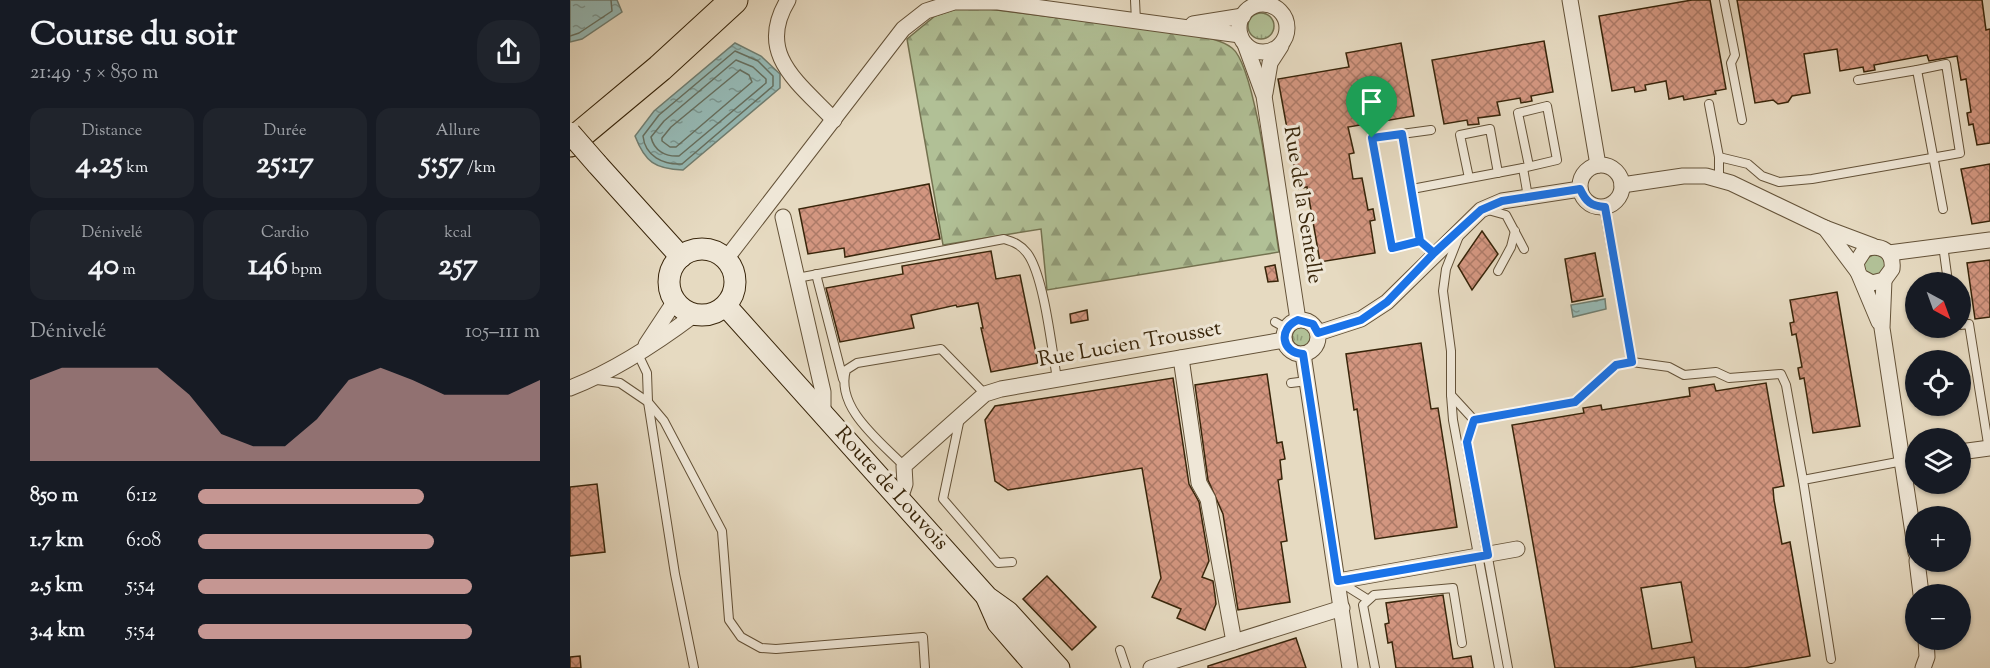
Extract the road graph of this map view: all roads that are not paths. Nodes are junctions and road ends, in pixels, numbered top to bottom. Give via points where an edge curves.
1 (715, 0) edge
2 (734, 0) edge
3 (788, 0) edge
4 (1135, 0) edge
5 (1570, 0) edge
6 (1724, 0) edge
7 (1276, 4) edge
8 (1059, 5) edge
9 (1247, 9) edge
10 (1136, 21) junction
11 (1172, 26) junction
12 (1243, 39) junction
13 (1282, 44) junction
14 (1917, 70) junction
15 (1858, 80) dead end
16 (1264, 96) junction
17 (1709, 104) dead end
18 (834, 120) junction
19 (1742, 120) dead end
20 (570, 122) edge
21 (1431, 130) dead end
22 (570, 133) edge
23 (1402, 134) junction
24 (570, 143) edge
25 (1719, 157) junction
26 (1933, 158) junction
27 (1598, 165) junction
28 (1526, 167) junction
29 (1498, 172) junction
30 (1469, 178) junction
31 (1719, 180) junction
32 (1623, 184) junction
33 (1412, 189) junction
34 (1580, 189) junction
35 (1528, 197) junction
36 (1605, 207) junction
37 (1943, 209) dead end
38 (1481, 210) junction
39 (783, 218) dead end
40 (1825, 228) junction
41 (1460, 229) junction
42 (1515, 229) junction
43 (1990, 240) edge
44 (1420, 241) junction
45 (1943, 245) junction
46 (1873, 246) junction
47 (1524, 249) dead end
48 (1434, 253) junction
49 (681, 256) junction
50 (726, 259) junction
51 (1888, 267) junction
52 (1498, 271) dead end
53 (1947, 272) edge
54 (816, 274) junction
55 (1859, 274) junction
56 (797, 278) junction
57 (675, 301) junction
58 (726, 306) junction
59 (694, 315) junction
60 (1286, 327) junction
61 (1882, 328) junction
62 (1318, 333) junction
63 (1971, 336) edge
64 (641, 349) junction
65 (1303, 354) junction
66 (1181, 358) junction
67 (1632, 362) junction
68 (1057, 379) junction
69 (592, 380) junction
70 (843, 380) junction
71 (1307, 381) junction
72 (1290, 383) dead end
73 (570, 388) edge
74 (985, 394) junction
75 (1451, 395) junction
76 (648, 402) junction
77 (823, 414) junction
78 (960, 416) junction
79 (1474, 420) junction
80 (1905, 440) edge
81 (1990, 450) edge
82 (1971, 451) edge
83 (1905, 461) edge
84 (904, 466) junction
85 (1803, 480) junction
86 (900, 499) junction
87 (1517, 549) dead end
88 (1483, 555) junction
89 (1012, 562) dead end
90 (1338, 581) junction
91 (987, 597) junction
92 (1367, 599) junction
93 (1342, 608) junction
94 (1234, 642) junction
95 (1462, 643) dead end
96 (1120, 650) dead end
97 (1831, 658) dead end
98 (1027, 665) edge
99 (694, 668) edge
100 (925, 668) edge
101 (1059, 668) edge
102 (1126, 668) edge
103 (1151, 668) edge
104 (1350, 668) edge
105 (1375, 668) edge
106 (1499, 668) edge
107 (1508, 668) edge

1 - 20 highway
2 - 24 highway
3 - 18 street via 774,31 783,65
4 - 10 lane
5 - 27 street
6 - 19 lane
7 - 9 street
7 - 13 street via 1287,24
8 - 10 street
8 - 18 street via 954,2 926,11 903,29
9 - 11 street
9 - 12 street
10 - 11 street
11 - 12 street
12 - 13 street via 1263,52
12 - 16 street, Rue de la Sentelle
13 - 16 street, Rue de la Sentelle via 1270,63
14 - 15 lane
14 - 26 lane
14 - 26 lane via 1946,64 1960,153
16 - 60 street, Rue de la Sentelle
17 - 25 lane
18 - 50 street
21 - 23 lane
22 - 49 main road, bridge
23 - 33 lane
23 - 44 lane via 1372,138 1392,248
25 - 26 lane via 1748,164 1762,176 1779,182
25 - 31 lane
26 - 37 lane
27 - 32 street via 1610,167
27 - 34 street via 1588,169
28 - 28 lane via 1557,160 1547,106 1518,113
28 - 29 lane
28 - 35 lane
29 - 30 lane
29 - 30 lane via 1490,129 1460,135
30 - 33 lane
31 - 32 street via 1683,176
31 - 40 street
32 - 36 street via 1621,195
33 - 44 lane
34 - 35 street
34 - 36 street via 1593,206
35 - 38 street via 1502,201
36 - 67 lane
38 - 41 street
38 - 42 lane via 1506,215
39 - 56 street
40 - 46 street
40 - 55 street
41 - 48 street
41 - 75 lane via 1443,291 1451,351
42 - 47 lane
42 - 52 lane via 1511,247
43 - 45 street
44 - 48 lane
45 - 51 street via 1913,252
45 - 53 lane
46 - 51 street via 1882,248
46 - 55 street via 1859,255
48 - 62 street via 1387,302 1361,320
49 - 50 main road via 709,249
49 - 57 main road via 669,282
50 - 58 main road via 736,277 732,298
51 - 55 street via 1872,283
51 - 61 street
54 - 56 lane
54 - 68 lane via 1004,239 1018,243 1029,255 1037,275
54 - 70 lane
55 - 61 street
56 - 77 street via 823,392
57 - 59 main road
57 - 64 street
58 - 59 main road via 705,316
58 - 77 main road, Route de Louvois
59 - 64 street
60 - 62 street via 1313,324
60 - 65 street via 1292,352
60 - 66 street, Rue Lucien Trousset
61 - 80 street
62 - 65 street via 1316,347
63 - 81 lane
64 - 69 street
64 - 76 lane
65 - 71 street
66 - 68 street, Rue Lucien Trousset
66 - 94 street via 1199,483 1208,499
67 - 79 lane via 1616,365 1575,402
67 - 85 lane via 1669,366 1684,375 1716,372 1729,378 1781,374
68 - 74 street, Rue Lucien Trousset
69 - 73 street
69 - 76 lane via 620,383
70 - 74 lane via 846,370 857,363 941,349
70 - 84 lane via 853,412
71 - 72 lane
71 - 90 street
74 - 78 street, Rue Lucien Trousset
75 - 79 lane
75 - 88 lane
76 - 99 lane
76 - 100 lane via 664,421 722,531 729,620 741,637 761,648 776,649 923,637
77 - 86 main road, Route de Louvois
78 - 84 street, Rue Lucien Trousset
78 - 89 lane via 943,499 998,563
79 - 88 lane via 1467,442
81 - 82 street
83 - 85 lane
84 - 86 street via 905,484
85 - 97 lane
86 - 91 main road, Route de Louvois
87 - 88 street
88 - 90 street
88 - 106 lane
88 - 107 lane
90 - 92 lane
90 - 93 street
91 - 98 main road via 998,623
91 - 101 main road, Route de Louvois via 1008,612
92 - 95 lane via 1374,595 1453,588
92 - 105 lane via 1363,605
93 - 94 street
93 - 104 street
94 - 103 street
96 - 102 lane

